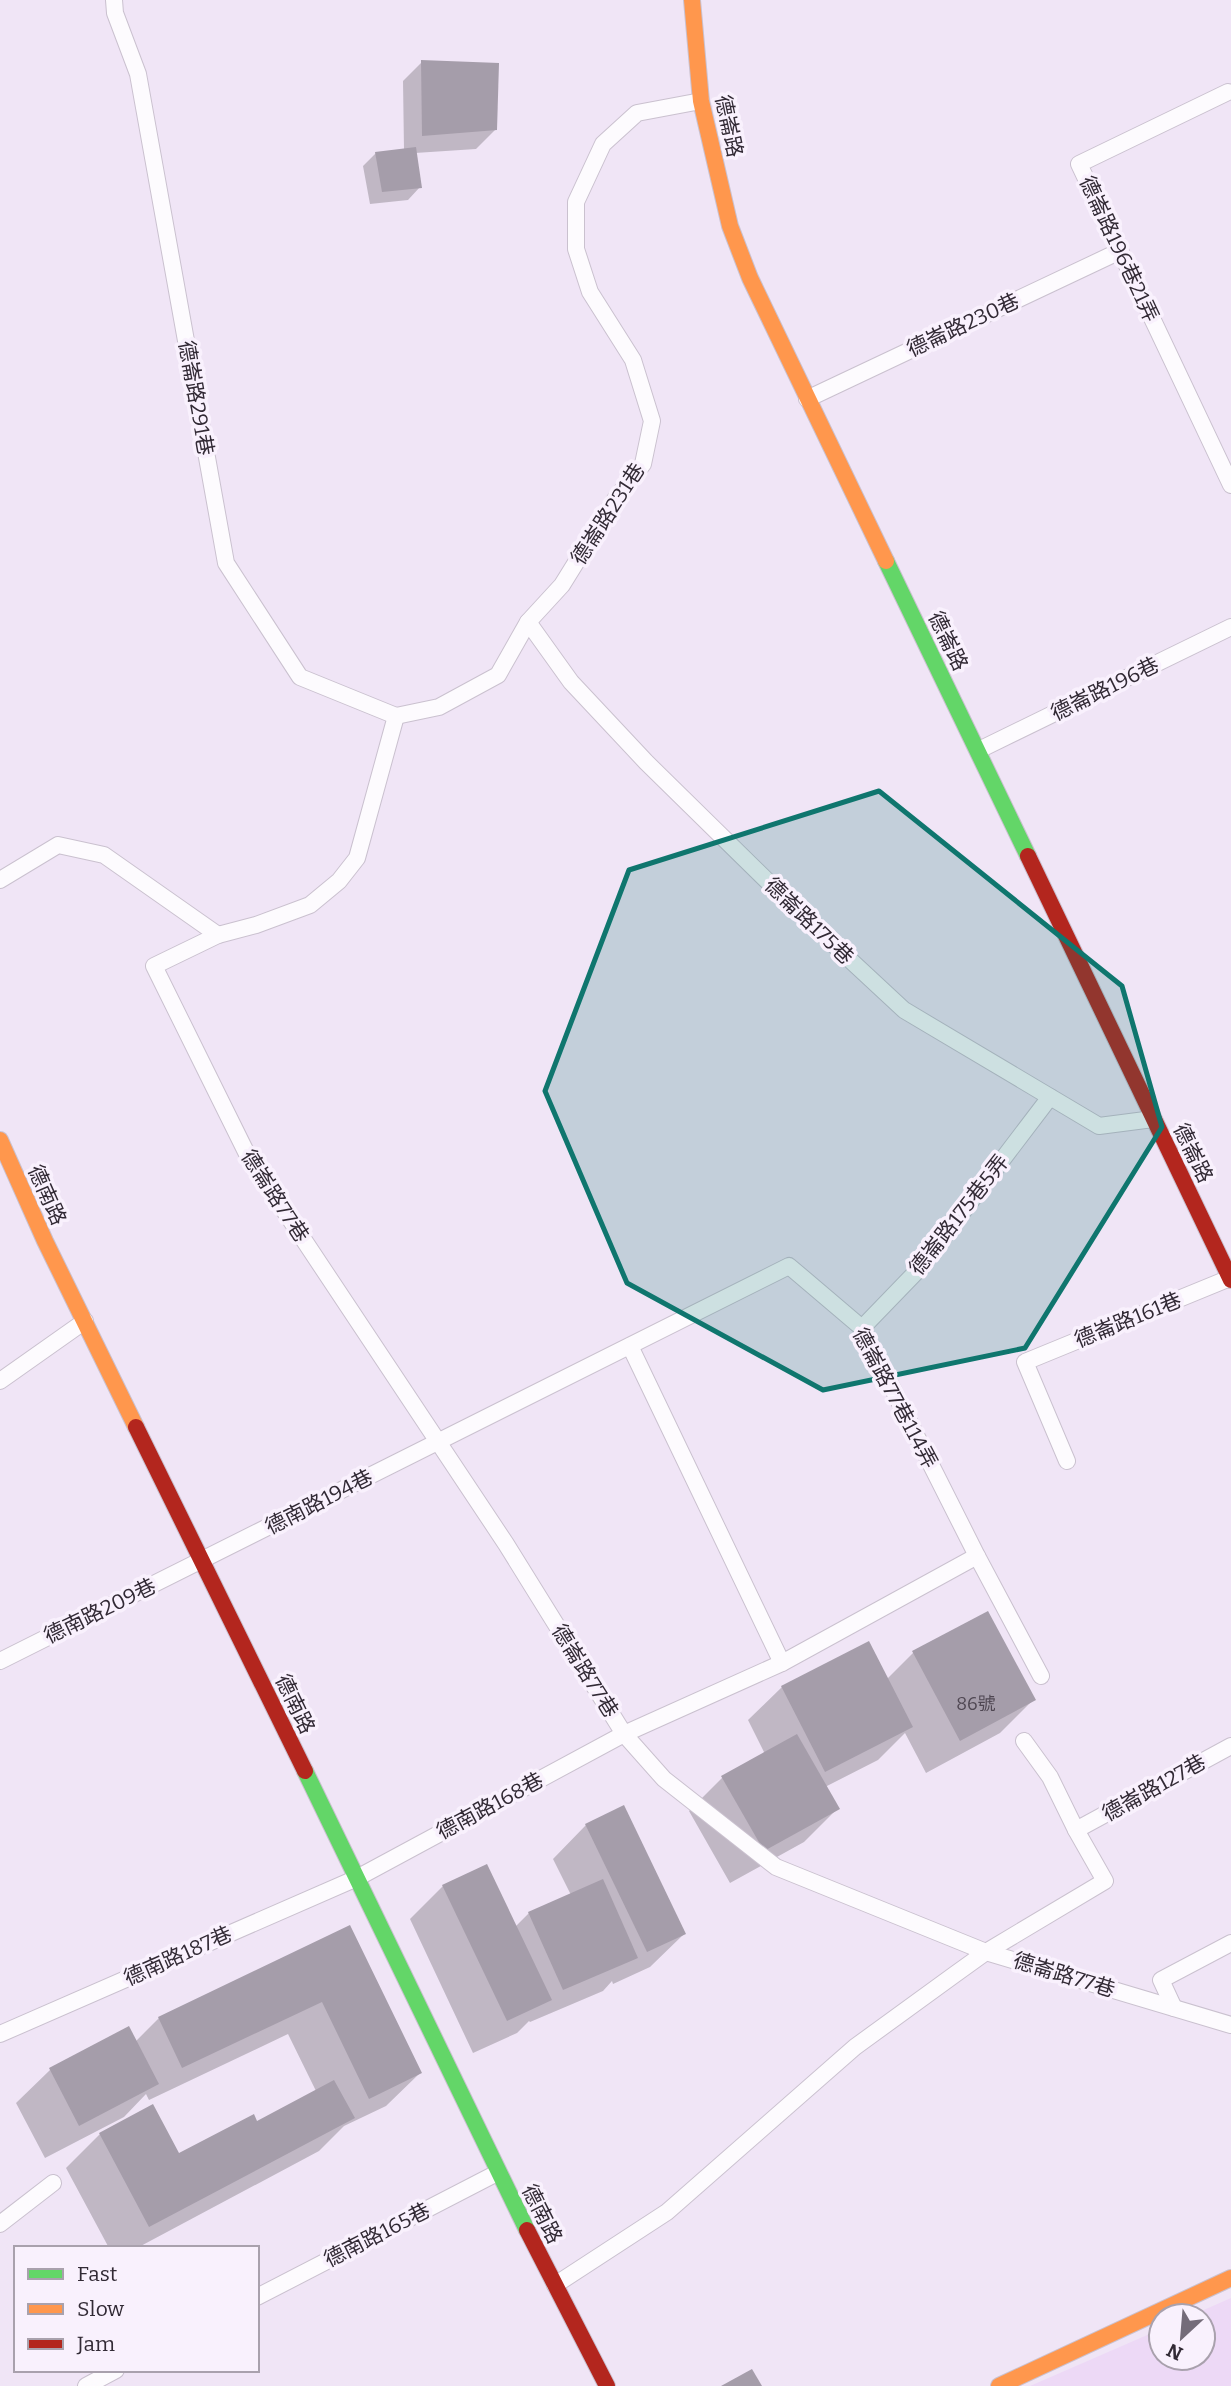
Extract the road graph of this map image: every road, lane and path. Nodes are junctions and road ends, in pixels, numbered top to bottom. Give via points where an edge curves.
1 (114, 0) edge
2 (692, 0) edge
3 (1228, 92) dead end
4 (701, 101) junction
5 (1120, 251) junction
6 (807, 399) junction
7 (1231, 485) edge
8 (528, 622) junction
9 (1231, 627) edge
10 (396, 716) junction
11 (979, 750) junction
12 (0, 880) edge
13 (218, 934) junction
14 (1049, 1097) junction
15 (1153, 1119) junction
16 (0, 1140) edge
17 (1230, 1279) edge
18 (85, 1321) junction
19 (862, 1328) junction
20 (630, 1346) junction
21 (0, 1381) edge
22 (438, 1443) junction
23 (1066, 1461) dead end
24 (977, 1556) junction
25 (201, 1562) junction
26 (0, 1661) edge
27 (782, 1663) junction
28 (1041, 1676) dead end
29 (624, 1734) junction
30 (1024, 1741) dead end
31 (1231, 1746) edge
32 (1076, 1830) junction
33 (357, 1878) junction
34 (1231, 1943) edge
35 (986, 1952) junction
36 (1174, 2008) junction
37 (1231, 2025) edge
38 (0, 2034) edge
39 (497, 2173) junction
40 (53, 2183) dead end
41 (0, 2224) edge
42 (1231, 2278) edge
43 (555, 2285) junction
44 (259, 2296) edge
45 (112, 2372) edge
46 (86, 2386) edge
47 (607, 2386) edge
48 (999, 2386) edge

1 - 10 lane, 德崙路291巷 via 138,74 226,563 300,677
2 - 4 street, 德崙路
3 - 5 lane, 德崙路196巷21弄 via 1079,164
4 - 6 street, 德崙路 via 730,226
4 - 8 lane, 德崙路231巷 via 637,113 603,144 576,202 576,249 590,292 633,360 652,421 643,464 616,498 562,585
5 - 6 lane, 德崙路230巷
5 - 7 lane, 德崙路196巷21弄
6 - 11 street, 德崙路
8 - 10 lane, 德崙路231巷 via 498,675 439,707
8 - 14 lane, 德崙路175巷 via 571,682 646,762 904,1010
9 - 11 lane, 德崙路196巷
10 - 13 lane, 德崙路77巷 via 357,858 339,881 310,905
11 - 15 street, 德崙路
12 - 13 lane via 58,845 104,855
13 - 22 lane, 德崙路77巷 via 154,966 248,1156
14 - 15 lane, 德崙路175巷 via 1099,1126
14 - 19 lane, 德崙路175巷5弄 via 920,1268
15 - 17 street, 德崙路
16 - 18 street, 德南路
17 - 23 lane, 德崙路161巷 via 1025,1362
18 - 21 lane
18 - 25 street, 德南路
19 - 20 lane, 德崙路77巷114弄 via 789,1266
19 - 24 lane, 德崙路77巷114弄
20 - 22 lane, 德崙路77巷114弄
20 - 27 lane
22 - 25 lane, 德南路194巷
22 - 29 lane, 德崙路77巷
24 - 27 lane, 德崙路77巷
24 - 28 lane, 德崙路77巷114弄
25 - 26 lane, 德南路209巷
25 - 33 street, 德南路
27 - 29 lane, 德崙路77巷
29 - 33 lane, 德南路168巷
29 - 35 lane, 德崙路77巷 via 663,1779 776,1867
30 - 32 lane via 1050,1777
31 - 32 lane, 德崙路127巷
32 - 35 lane via 1105,1881
33 - 38 lane, 德南路187巷
33 - 39 street, 德南路
34 - 36 lane via 1161,1980
35 - 36 lane, 德崙路77巷
35 - 43 lane via 855,2048 667,2213
36 - 37 lane, 德崙路77巷
39 - 43 street, 德南路
39 - 44 lane, 德南路165巷
40 - 41 lane
42 - 48 street
43 - 47 street, 德南路
45 - 46 lane

